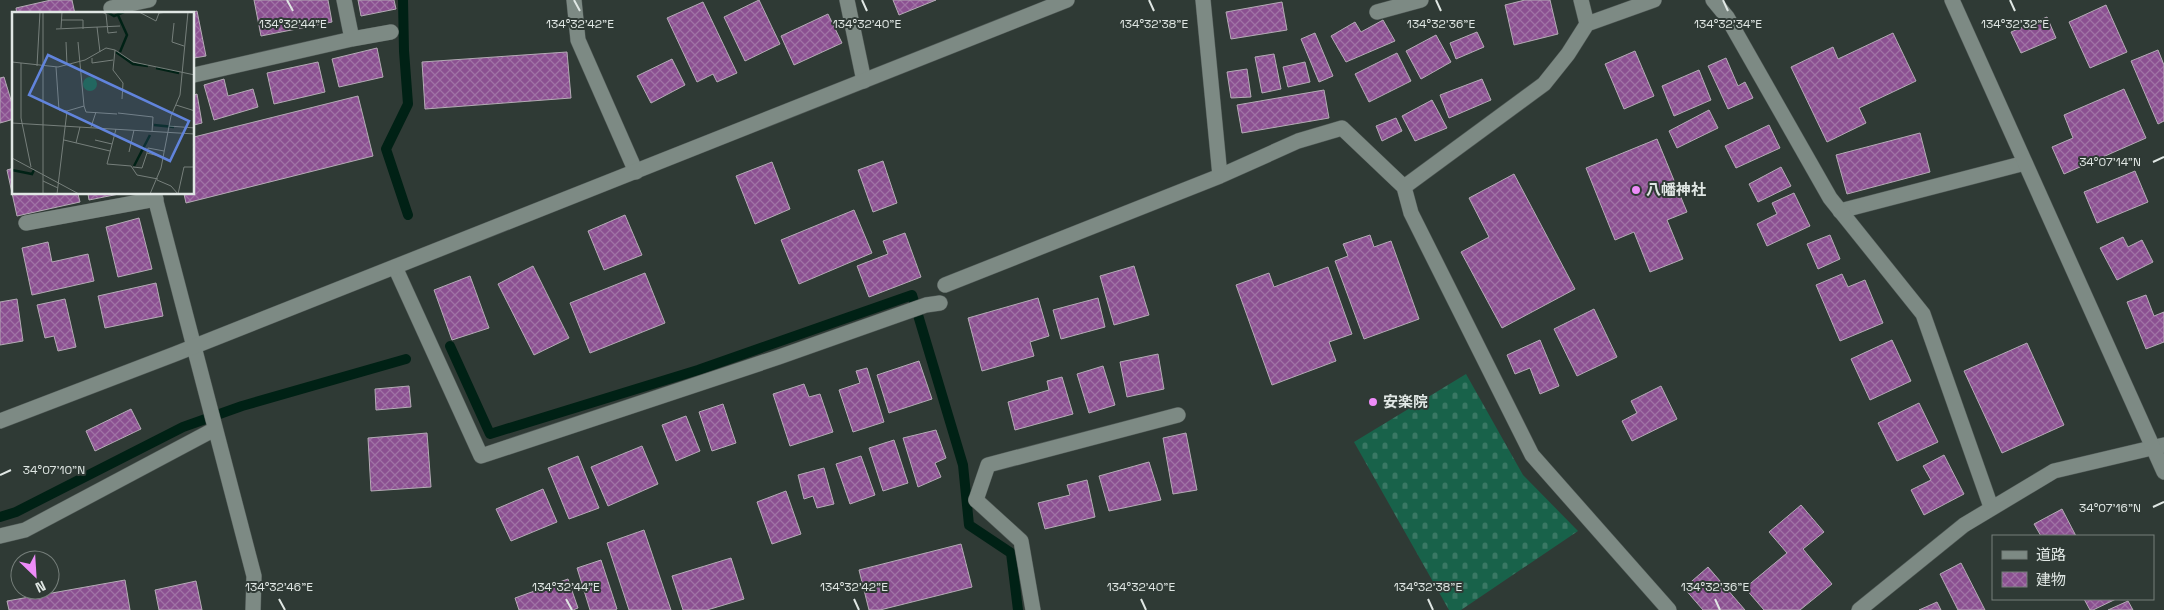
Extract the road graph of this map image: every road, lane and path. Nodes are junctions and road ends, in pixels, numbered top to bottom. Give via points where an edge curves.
1 (149, 0) edge
2 (344, 0) edge
3 (574, 0) edge
4 (847, 0) edge
5 (1067, 0) edge
6 (1203, 0) edge
7 (1421, 0) edge
8 (1581, 0) edge
9 (1654, 0) edge
10 (1713, 0) edge
11 (1952, 0) edge
12 (111, 7) edge
13 (1378, 12) dead end
14 (1587, 24) junction
15 (391, 32) dead end
16 (352, 39) junction
17 (195, 75) edge
18 (864, 81) junction
19 (2025, 163) junction
20 (636, 172) junction
21 (1220, 176) junction
22 (1404, 187) junction
23 (155, 196) edge
24 (1840, 211) junction
25 (26, 223) dead end
26 (395, 267) junction
27 (945, 285) dead end
28 (933, 304) dead end
29 (193, 346) junction
30 (1178, 415) dead end
31 (0, 421) edge
32 (215, 428) junction
33 (2158, 446) edge
34 (2164, 472) edge
35 (1992, 507) junction
36 (0, 536) edge
37 (1867, 607) edge
38 (253, 610) edge
39 (1033, 610) edge
40 (1669, 610) edge

1 - 12 street
2 - 16 street
3 - 20 street via 578,40
4 - 18 street
5 - 18 street
6 - 21 street
7 - 13 street
8 - 14 street
9 - 14 street
10 - 24 street via 1728,18
11 - 19 street
14 - 22 street via 1544,84
15 - 16 street
16 - 17 street
18 - 20 street
19 - 24 street
19 - 33 street
20 - 26 street
21 - 22 street via 1298,141 1342,128
21 - 27 street
22 - 40 street via 1411,213 1532,455
23 - 25 street
23 - 29 street
24 - 35 street via 1923,314
26 - 28 street via 481,456
26 - 29 street
29 - 31 street
29 - 32 street
30 - 39 street via 988,465 976,500 1021,541
32 - 36 street via 25,530
32 - 38 street via 254,576
33 - 34 street
33 - 35 street via 2054,470
35 - 37 street via 1964,525

